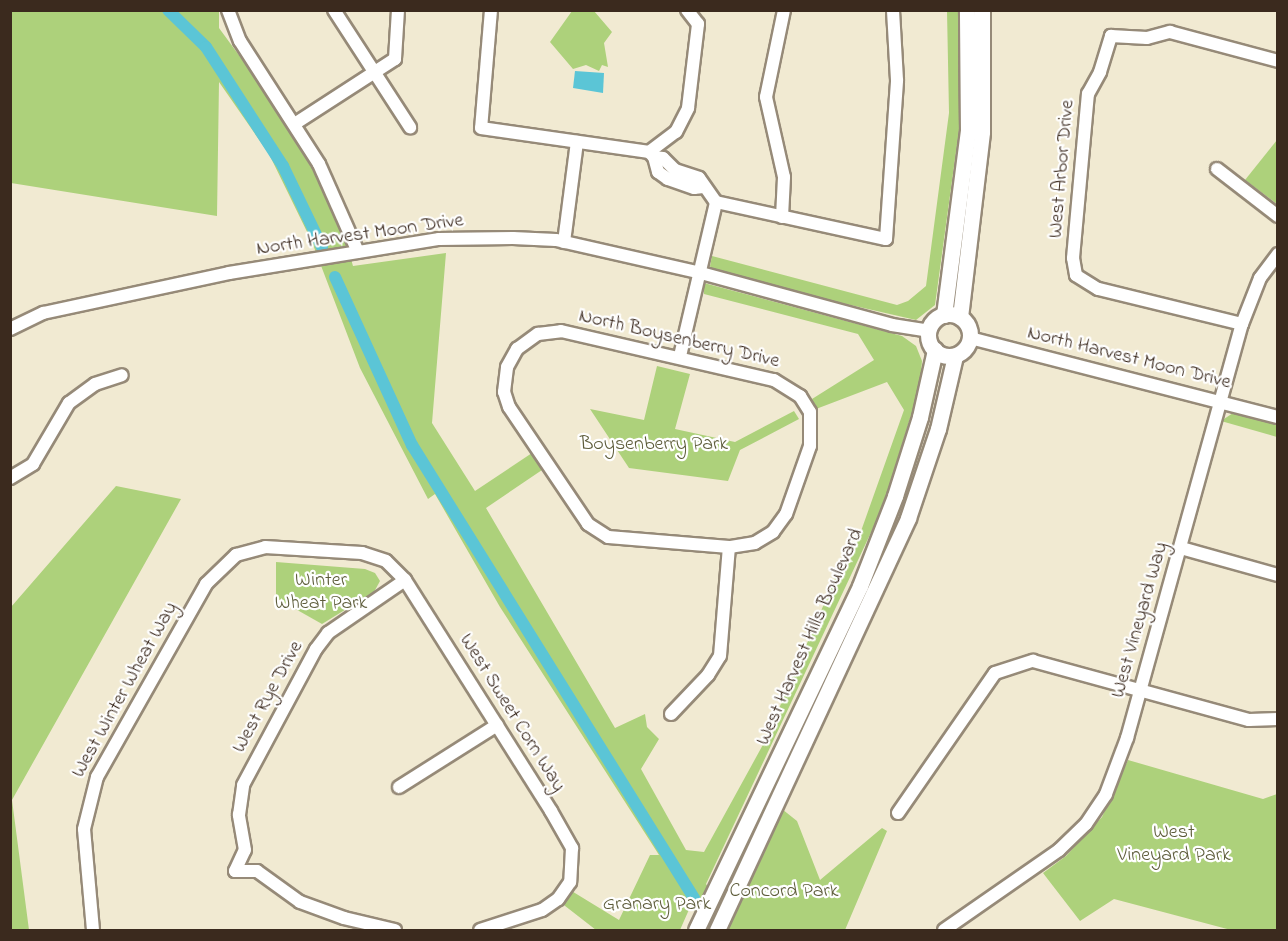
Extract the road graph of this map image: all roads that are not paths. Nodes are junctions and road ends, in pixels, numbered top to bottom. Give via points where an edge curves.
1 (228, 10) edge
2 (334, 10) edge
3 (398, 10) edge
4 (491, 10) edge
5 (687, 10) edge
6 (784, 10) edge
7 (892, 10) edge
8 (967, 10) edge
9 (982, 10) edge
10 (1278, 61) edge
11 (374, 73) junction
12 (296, 123) junction
13 (410, 127) dead end
14 (576, 142) junction
15 (652, 155) junction
16 (1217, 169) dead end
17 (716, 202) junction
18 (1278, 216) edge
19 (782, 217) junction
20 (564, 242) junction
21 (358, 252) junction
22 (1278, 254) edge
23 (701, 273) junction
24 (944, 315) junction
25 (960, 317) junction
26 (1242, 324) junction
27 (10, 330) edge
28 (929, 331) junction
29 (970, 338) junction
30 (935, 350) junction
31 (680, 356) junction
32 (955, 356) junction
33 (123, 375) dead end
34 (1221, 402) junction
35 (1278, 417) edge
36 (10, 478) edge
37 (729, 546) junction
38 (1181, 548) junction
39 (236, 555) joint
40 (1278, 575) edge
41 (405, 580) junction
42 (1141, 689) junction
43 (671, 714) dead end
44 (1278, 720) edge
45 (497, 725) junction
46 (399, 787) dead end
47 (898, 813) dead end
48 (93, 930) edge
49 (395, 930) edge
50 (482, 930) edge
51 (696, 930) edge
52 (717, 930) edge
53 (944, 930) edge

1 - 12 street via 240,41
2 - 11 street
3 - 11 street via 395,59
4 - 14 street via 481,128
5 - 15 street via 698,24 688,108 676,132
6 - 19 street via 766,97 784,177
7 - 19 street via 897,80 886,239
8 - 24 street via 968,131
9 - 25 street via 982,132
10 - 26 street, West Arbor Drive via 1170,32 1147,38 1111,36 1100,72 1088,94 1073,258 1076,275 1098,289
11 - 12 street
11 - 13 street
12 - 21 street via 339,201
14 - 15 street
14 - 20 street
15 - 17 street via 663,158 675,170 699,178
16 - 18 street
17 - 19 street
17 - 23 street
20 - 21 street, North Harvest Moon Drive via 439,239
20 - 23 street, North Harvest Moon Drive
21 - 27 street, North Harvest Moon Drive via 229,273 43,313
22 - 26 street, West Vineyard Way via 1260,278
23 - 28 street, North Harvest Moon Drive via 892,325
23 - 31 street
24 - 25 street
24 - 28 street
25 - 29 street via 970,330
26 - 34 street, West Vineyard Way
28 - 30 street
29 - 32 street
29 - 34 street, North Harvest Moon Drive
30 - 32 street
30 - 51 street, West Harvest Hills Boulevard via 920,417 895,496 860,586
31 - 37 street, North Boysenberry Drive via 780,382 800,396 810,412 808,456 780,523 756,543
31 - 37 street, North Boysenberry Drive via 561,331 545,332 513,354 505,374 509,407 588,524 608,537
32 - 52 street, West Harvest Hills Boulevard via 938,429 908,518
33 - 36 street via 95,384 69,403 33,464
34 - 35 street, North Harvest Moon Drive
34 - 38 street, West Vineyard Way
37 - 43 street via 720,656 708,675
38 - 40 street
38 - 42 street, West Vineyard Way
39 - 41 street, West Sweet Corn Way via 265,547 362,553 386,561
39 - 48 street, West Winter Wheat Way via 206,584 91,793 84,847
41 - 45 street, West Sweet Corn Way
41 - 49 street, West Rye Drive via 328,633 311,657 243,784 239,815 245,850 235,872 257,871 300,902
42 - 44 street via 1249,720
42 - 47 street via 1033,661 995,673
42 - 53 street, West Vineyard Way via 1113,778 1086,824 1046,861
45 - 46 street
45 - 50 street, West Sweet Corn Way via 572,848 572,871 570,882 551,905

